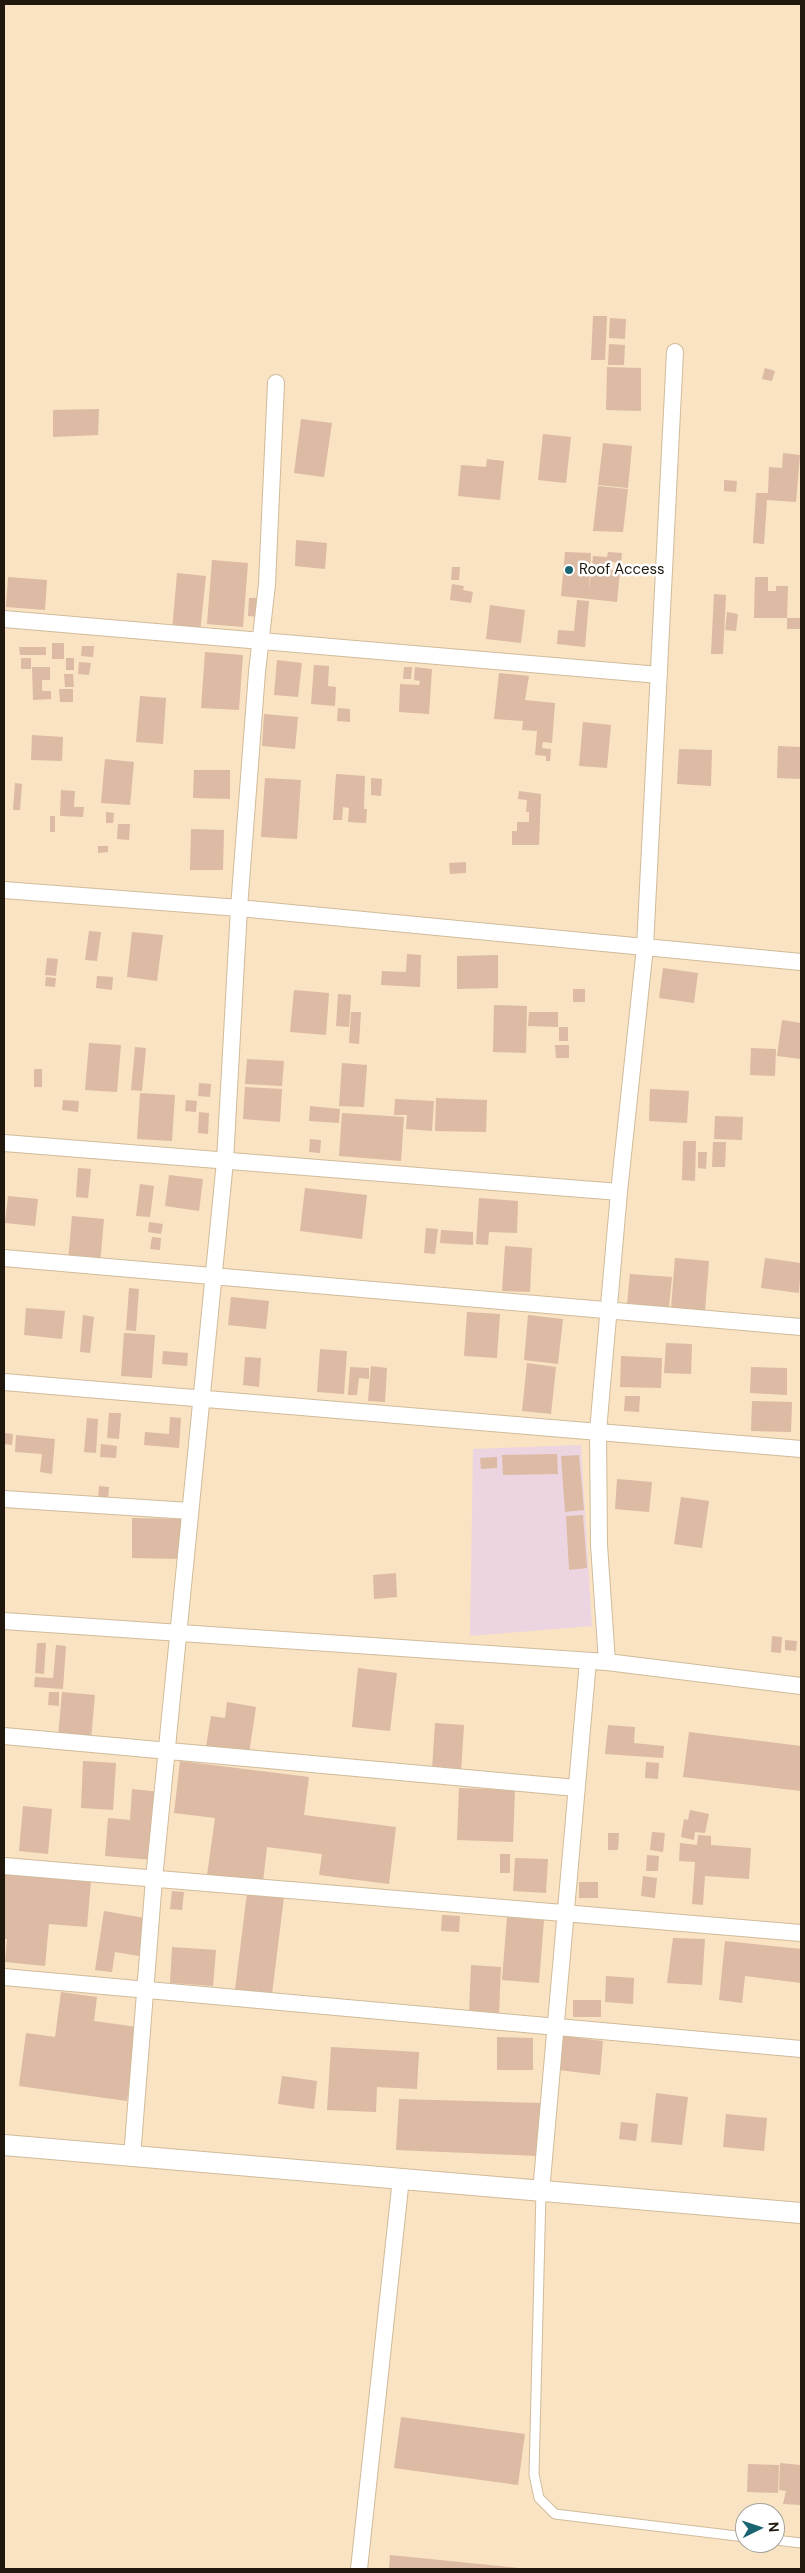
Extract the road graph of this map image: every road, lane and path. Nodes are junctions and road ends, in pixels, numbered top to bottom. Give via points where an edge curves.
1 (675, 352) dead end
2 (276, 383) dead end
3 (4, 619) edge
4 (260, 639) junction
5 (659, 675) junction
6 (4, 890) edge
7 (238, 908) junction
8 (645, 947) junction
9 (801, 962) edge
10 (4, 1143) edge
11 (225, 1161) junction
12 (619, 1192) junction
13 (4, 1258) edge
14 (214, 1276) junction
15 (609, 1310) junction
16 (801, 1327) edge
17 (4, 1382) edge
18 (201, 1398) junction
19 (598, 1431) junction
20 (801, 1449) edge
21 (4, 1499) edge
22 (190, 1512) junction
23 (4, 1621) edge
24 (178, 1633) junction
25 (588, 1661) junction
26 (607, 1662) junction
27 (801, 1686) edge
28 (4, 1736) edge
29 (167, 1749) junction
30 (576, 1788) junction
31 (4, 1866) edge
32 (154, 1879) junction
33 (565, 1913) junction
34 (801, 1934) edge
35 (4, 1977) edge
36 (144, 1990) junction
37 (554, 2026) junction
38 (801, 2049) edge
39 (4, 2145) edge
40 (132, 2157) junction
41 (401, 2178) junction
42 (541, 2192) junction
43 (801, 2213) edge
44 (735, 2536) edge
45 (785, 2541) edge
46 (801, 2543) edge
47 (359, 2569) edge

1 - 5 street
2 - 4 street via 267,584
3 - 4 street
4 - 5 street
4 - 7 street
5 - 8 street
6 - 7 street
7 - 8 street
7 - 11 street
8 - 9 street
8 - 12 street
10 - 11 street
11 - 12 street
11 - 14 street
12 - 15 street
13 - 14 street
14 - 15 street
14 - 18 street
15 - 16 street
15 - 19 street
17 - 18 street
18 - 19 street
18 - 22 street
19 - 20 street
19 - 26 street via 599,1545
21 - 22 street
22 - 24 street
23 - 24 street
24 - 25 street
24 - 29 street
25 - 26 street
25 - 30 street
26 - 27 street
28 - 29 street
29 - 30 street
29 - 32 street
30 - 33 street
31 - 32 street
32 - 33 street
32 - 36 street
33 - 34 street
33 - 37 street
35 - 36 street
36 - 37 street
36 - 40 street
37 - 38 street
37 - 42 street
39 - 40 street
40 - 41 street
41 - 42 street
41 - 47 street
42 - 43 street
42 - 44 lane via 534,2474 539,2498 555,2514
45 - 46 lane

